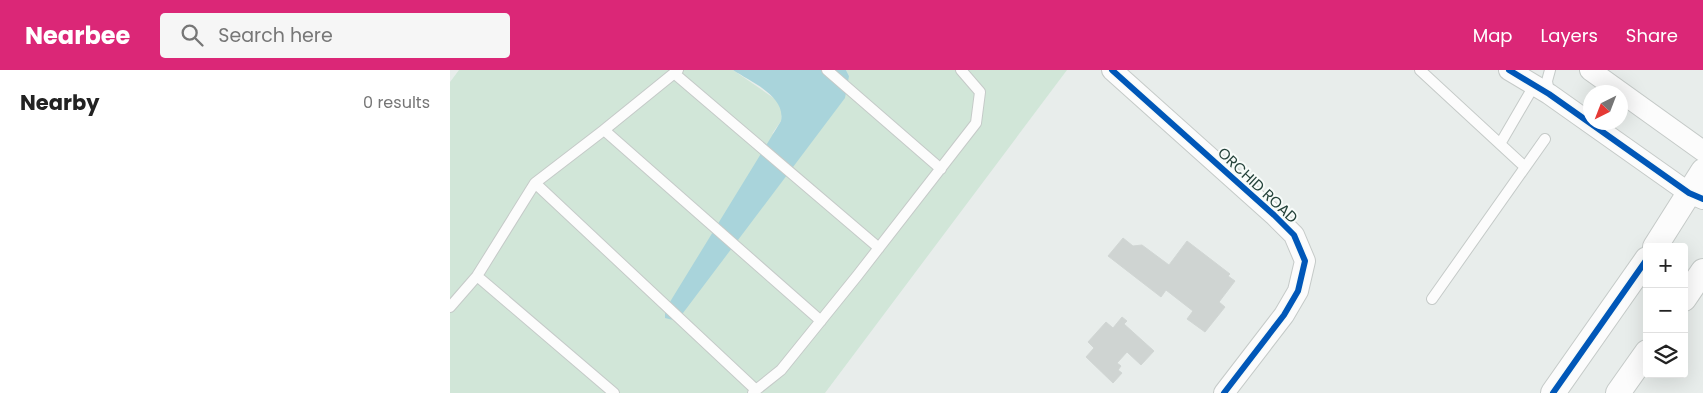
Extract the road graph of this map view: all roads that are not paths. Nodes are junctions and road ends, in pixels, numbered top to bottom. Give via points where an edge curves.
1 (827, 70) edge
2 (961, 70) edge
3 (1112, 70) edge
4 (1420, 70) edge
5 (1510, 70) edge
6 (1550, 70) edge
7 (1590, 70) edge
8 (676, 72) edge
9 (1606, 85) edge
10 (1542, 89) junction
11 (1628, 101) edge
12 (1583, 117) edge
13 (604, 130) junction
14 (1601, 130) edge
15 (1545, 139) dead end
16 (1500, 144) junction
17 (1703, 151) edge
18 (1525, 167) junction
19 (941, 169) junction
20 (1703, 171) edge
21 (535, 183) junction
22 (1696, 196) edge
23 (1658, 243) edge
24 (879, 248) junction
25 (1643, 265) edge
26 (1703, 271) edge
27 (477, 276) junction
28 (1688, 293) edge
29 (1432, 300) dead end
30 (450, 307) edge
31 (821, 321) junction
32 (1643, 358) edge
33 (754, 391) edge
34 (614, 393) edge
35 (1224, 393) edge
36 (1553, 393) edge
37 (1618, 393) edge

1 - 19 lane
2 - 19 lane via 980,92 976,124
3 - 35 street, ORCHID ROAD via 1274,215 1294,235 1305,261 1298,291 1284,315
4 - 16 lane
5 - 10 street
6 - 10 lane
7 - 9 street
8 - 13 lane
8 - 24 lane
10 - 12 street
10 - 16 lane
11 - 17 street
13 - 21 lane
13 - 31 lane
14 - 22 street
15 - 18 lane
16 - 18 lane
18 - 29 lane
19 - 24 lane
20 - 22 street
21 - 27 lane
21 - 33 lane
22 - 23 street
24 - 31 lane
25 - 36 street
26 - 28 street
27 - 30 lane
27 - 34 lane
31 - 33 lane via 781,370
32 - 37 street

